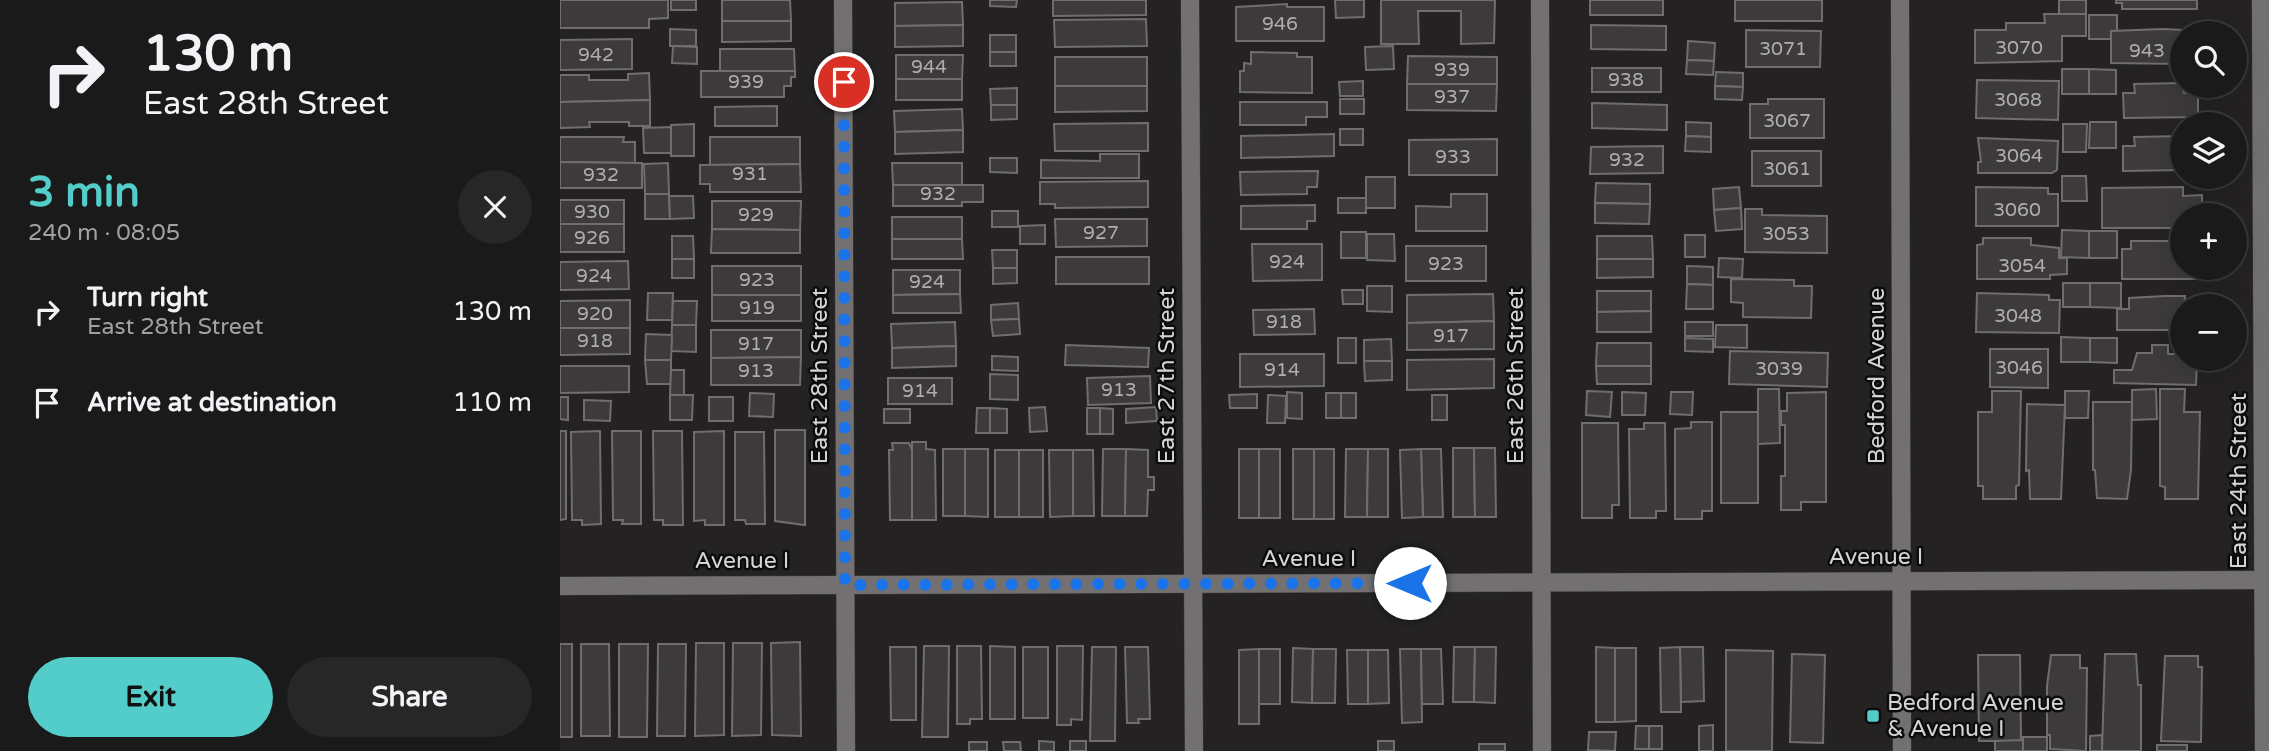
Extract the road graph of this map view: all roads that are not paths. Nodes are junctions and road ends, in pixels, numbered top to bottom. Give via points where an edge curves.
1 (843, 0) edge
2 (1190, 0) edge
3 (1540, 0) edge
4 (1900, 0) edge
5 (2261, 0) edge
6 (2266, 580) edge
7 (1902, 582) junction
8 (1541, 583) junction
9 (1193, 584) junction
10 (845, 585) junction
11 (560, 586) edge
12 (846, 751) edge
13 (1194, 751) edge
14 (1542, 751) edge
15 (1902, 751) edge
16 (2264, 751) edge

1 - 10 street, East 28th Street
2 - 9 street, East 27th Street
3 - 8 street, East 26th Street
4 - 7 street, Bedford Avenue
5 - 6 street, East 24th Street
6 - 7 street, Avenue I
6 - 16 street, East 24th Street
7 - 8 street, Avenue I
7 - 15 street, Bedford Avenue
8 - 9 street, Avenue I
8 - 14 street, East 26th Street
9 - 10 street, Avenue I
9 - 13 street, East 27th Street
10 - 11 street, Avenue I
10 - 12 street, East 28th Street

